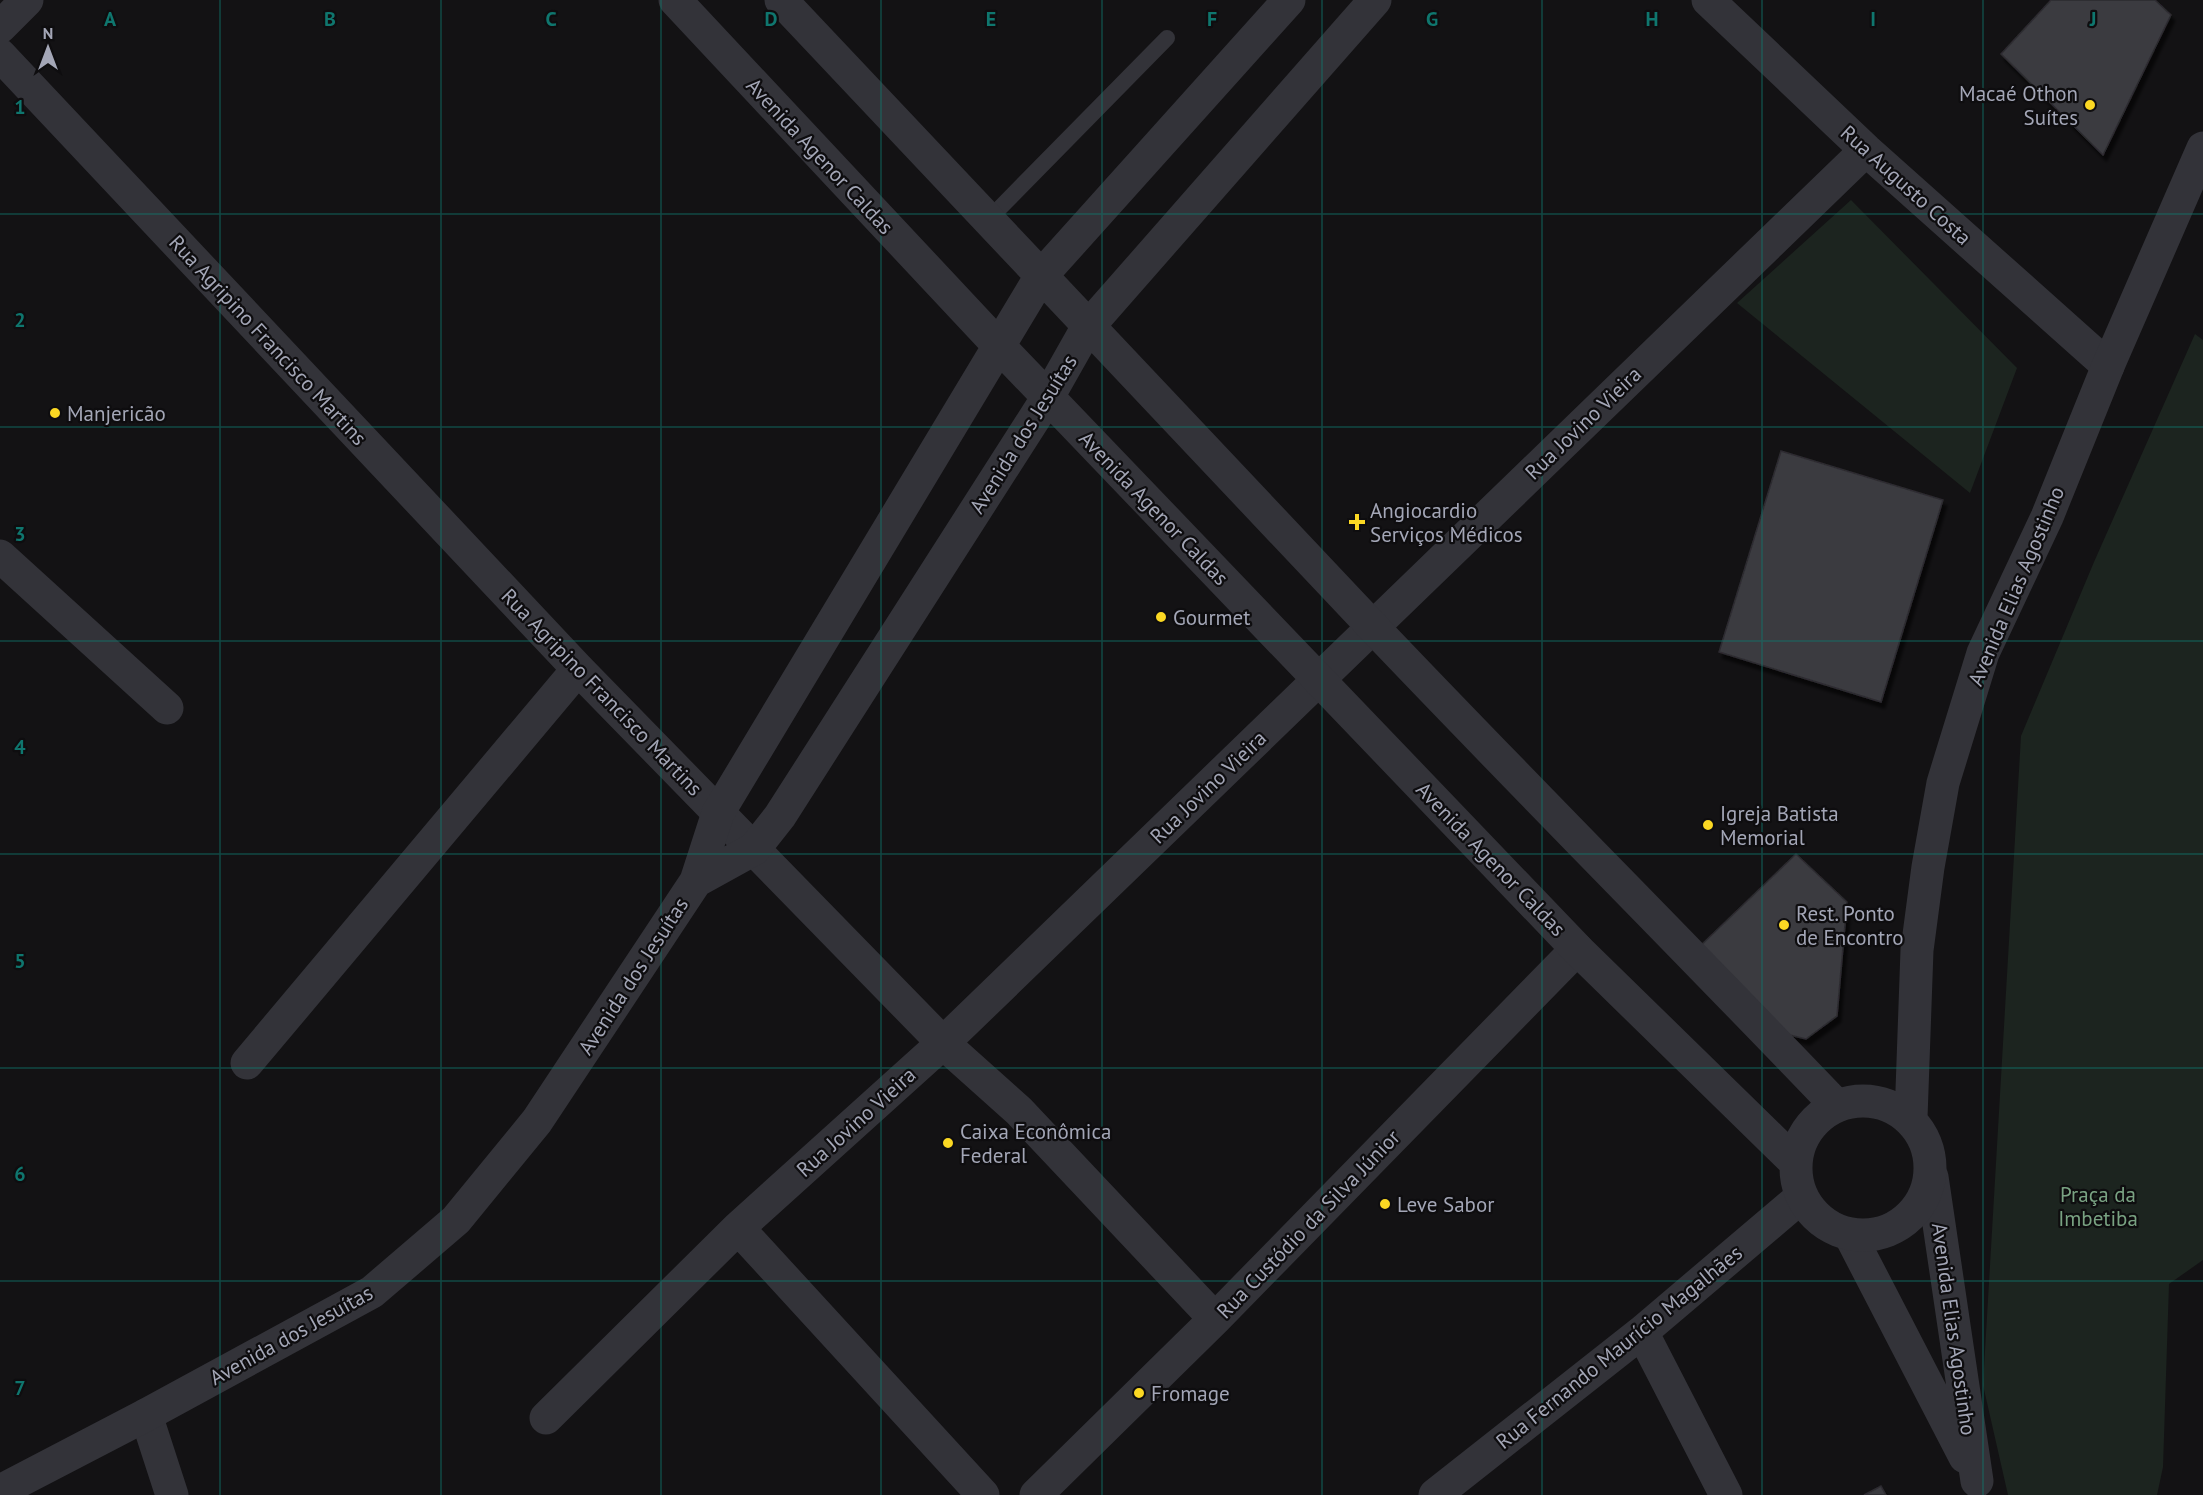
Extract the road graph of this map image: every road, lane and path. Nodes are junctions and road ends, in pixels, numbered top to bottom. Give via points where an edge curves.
1 (27, 0) edge
2 (675, 0) edge
3 (781, 0) edge
4 (1289, 0) edge
5 (1375, 0) edge
6 (1708, 0) edge
7 (0, 27) edge
8 (1167, 38) dead end
9 (0, 55) edge
10 (2203, 148) edge
11 (1866, 150) junction
12 (988, 220) junction
13 (1041, 276) junction
14 (1087, 328) junction
15 (999, 346) junction
16 (2108, 366) junction
17 (1048, 398) junction
18 (0, 556) edge
19 (1373, 627) junction
20 (578, 669) junction
21 (1318, 680) junction
22 (166, 708) dead end
23 (718, 813) junction
24 (754, 849) junction
25 (696, 881) junction
26 (1577, 950) junction
27 (943, 1043) junction
28 (247, 1063) dead end
29 (1836, 1105) junction
30 (1911, 1118) junction
31 (1794, 1162) junction
32 (1932, 1177) junction
33 (1801, 1197) junction
34 (738, 1228) junction
35 (1850, 1235) junction
36 (1215, 1319) junction
37 (1642, 1332) junction
38 (146, 1415) junction
39 (546, 1418) dead end
40 (1980, 1488) edge
41 (0, 1491) edge
42 (172, 1495) edge
43 (983, 1495) edge
44 (1036, 1495) edge
45 (1435, 1495) edge
46 (1726, 1495) edge

1 - 7 street
2 - 15 street, Avenida Agenor Caldas
3 - 12 street
4 - 13 street, Avenida dos Jesuítas
5 - 14 street, Avenida dos Jesuítas
6 - 11 street, Rua Augusto Costa
8 - 12 lane
9 - 20 street, Rua Agripino Francisco Martins
10 - 16 street, Avenida Elias Agostinho
11 - 16 street, Rua Augusto Costa
11 - 19 street, Rua Jovino Vieira
12 - 13 street
13 - 14 street
13 - 15 street, Avenida dos Jesuítas
14 - 17 street, Avenida dos Jesuítas
14 - 19 street
15 - 17 street, Avenida Agenor Caldas
15 - 23 street, Avenida dos Jesuítas
16 - 30 street, Avenida Elias Agostinho via 2047,517 1983,653 1942,783 1917,950
17 - 21 street, Avenida Agenor Caldas
17 - 24 street, Avenida dos Jesuítas via 780,816
18 - 22 street
19 - 21 street, Rua Jovino Vieira
19 - 29 street
20 - 23 street, Rua Agripino Francisco Martins
20 - 28 street
21 - 26 street, Avenida Agenor Caldas
21 - 27 street, Rua Jovino Vieira
23 - 24 street, Rua Agripino Francisco Martins
23 - 25 street, Avenida dos Jesuítas
24 - 25 street, Avenida dos Jesuítas
24 - 27 street, Rua Agripino Francisco Martins
25 - 38 street, Avenida dos Jesuítas via 537,1121 456,1220 372,1293
26 - 31 street, Avenida Agenor Caldas
26 - 36 street, Rua Custódio da Silva Júnior
27 - 34 street, Rua Jovino Vieira
27 - 36 street, Rua Agripino Francisco Martins via 1019,1111
29 - 30 street via 1876,1100
29 - 31 street via 1807,1128
30 - 32 street via 1929,1145
31 - 33 street
32 - 35 street via 1917,1211 1910,1216 1887,1232
32 - 40 street, Avenida Elias Agostinho
33 - 35 street via 1821,1222
33 - 37 street, Rua Fernando Maurício Magalhães
34 - 39 street, Rua Jovino Vieira
34 - 43 street
35 - 40 street, Avenida Elias Agostinho
36 - 44 street, Rua Custódio da Silva Júnior
37 - 45 street, Rua Fernando Maurício Magalhães
37 - 46 street
38 - 41 street, Avenida dos Jesuítas
38 - 42 street

